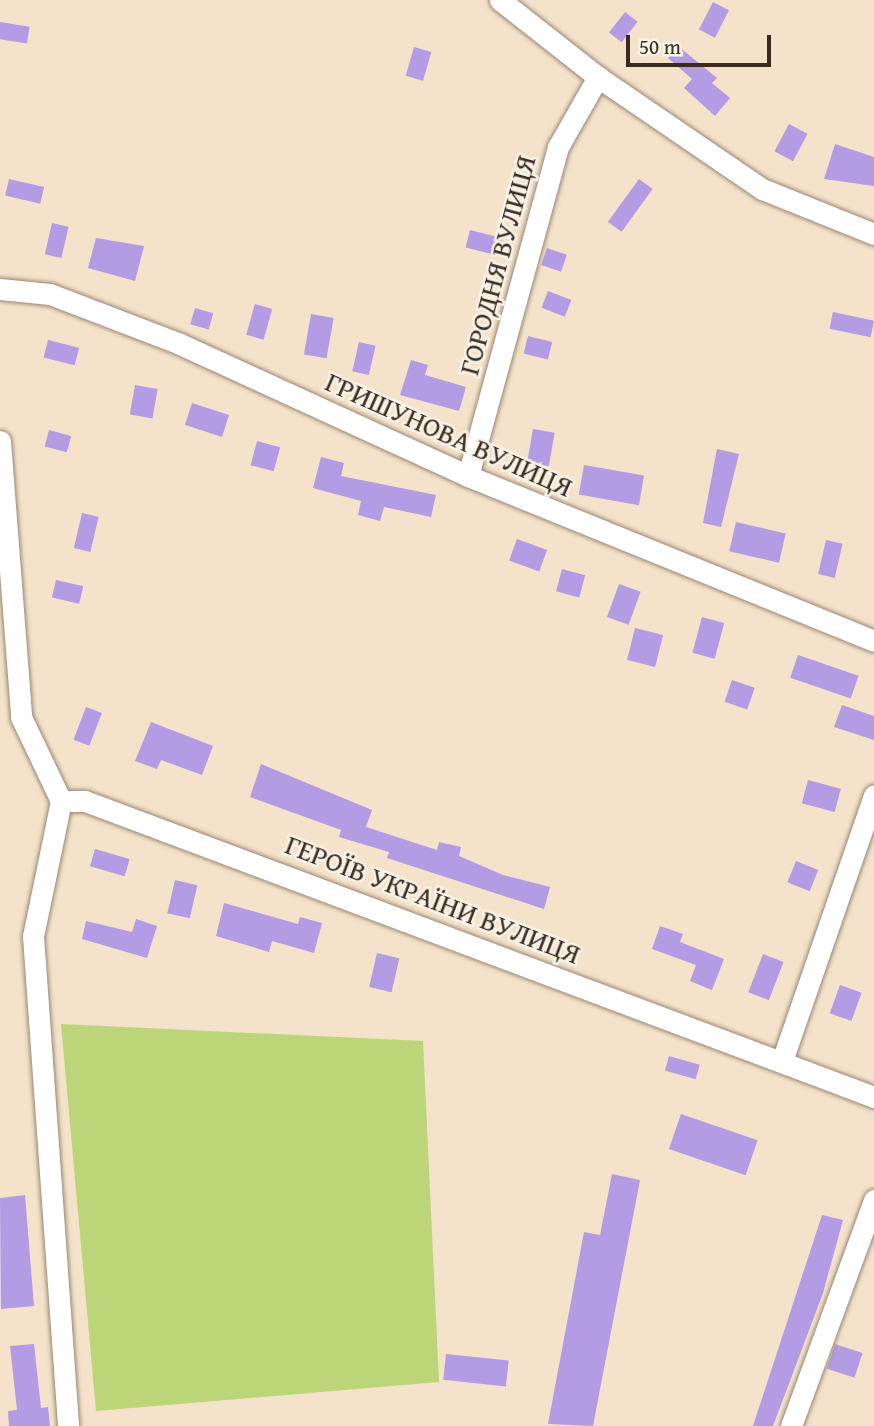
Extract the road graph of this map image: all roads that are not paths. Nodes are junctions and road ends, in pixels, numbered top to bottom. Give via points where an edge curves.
1 (500, 0) edge
2 (598, 77) junction
3 (874, 234) edge
4 (0, 289) edge
5 (0, 441) edge
6 (468, 476) junction
7 (874, 641) edge
8 (874, 796) edge
9 (61, 801) junction
10 (782, 1061) junction
11 (874, 1097) edge
12 (874, 1200) edge
13 (68, 1426) edge
14 (791, 1426) edge

1 - 2 street
2 - 3 street via 762,189
2 - 6 street, ГОРОДНЯ ВУЛИЦЯ via 558,147
4 - 6 street, ГРИШУНОВА ВУЛИЦЯ via 50,294 180,344
5 - 9 street via 21,717
6 - 7 street, ГРИШУНОВА ВУЛИЦЯ
8 - 10 street
9 - 10 street, ГЕРОЇВ УКРАЇНИ ВУЛИЦЯ via 85,801
9 - 13 street via 33,936
10 - 11 street, ГЕРОЇВ УКРАЇНИ ВУЛИЦЯ
12 - 14 street

